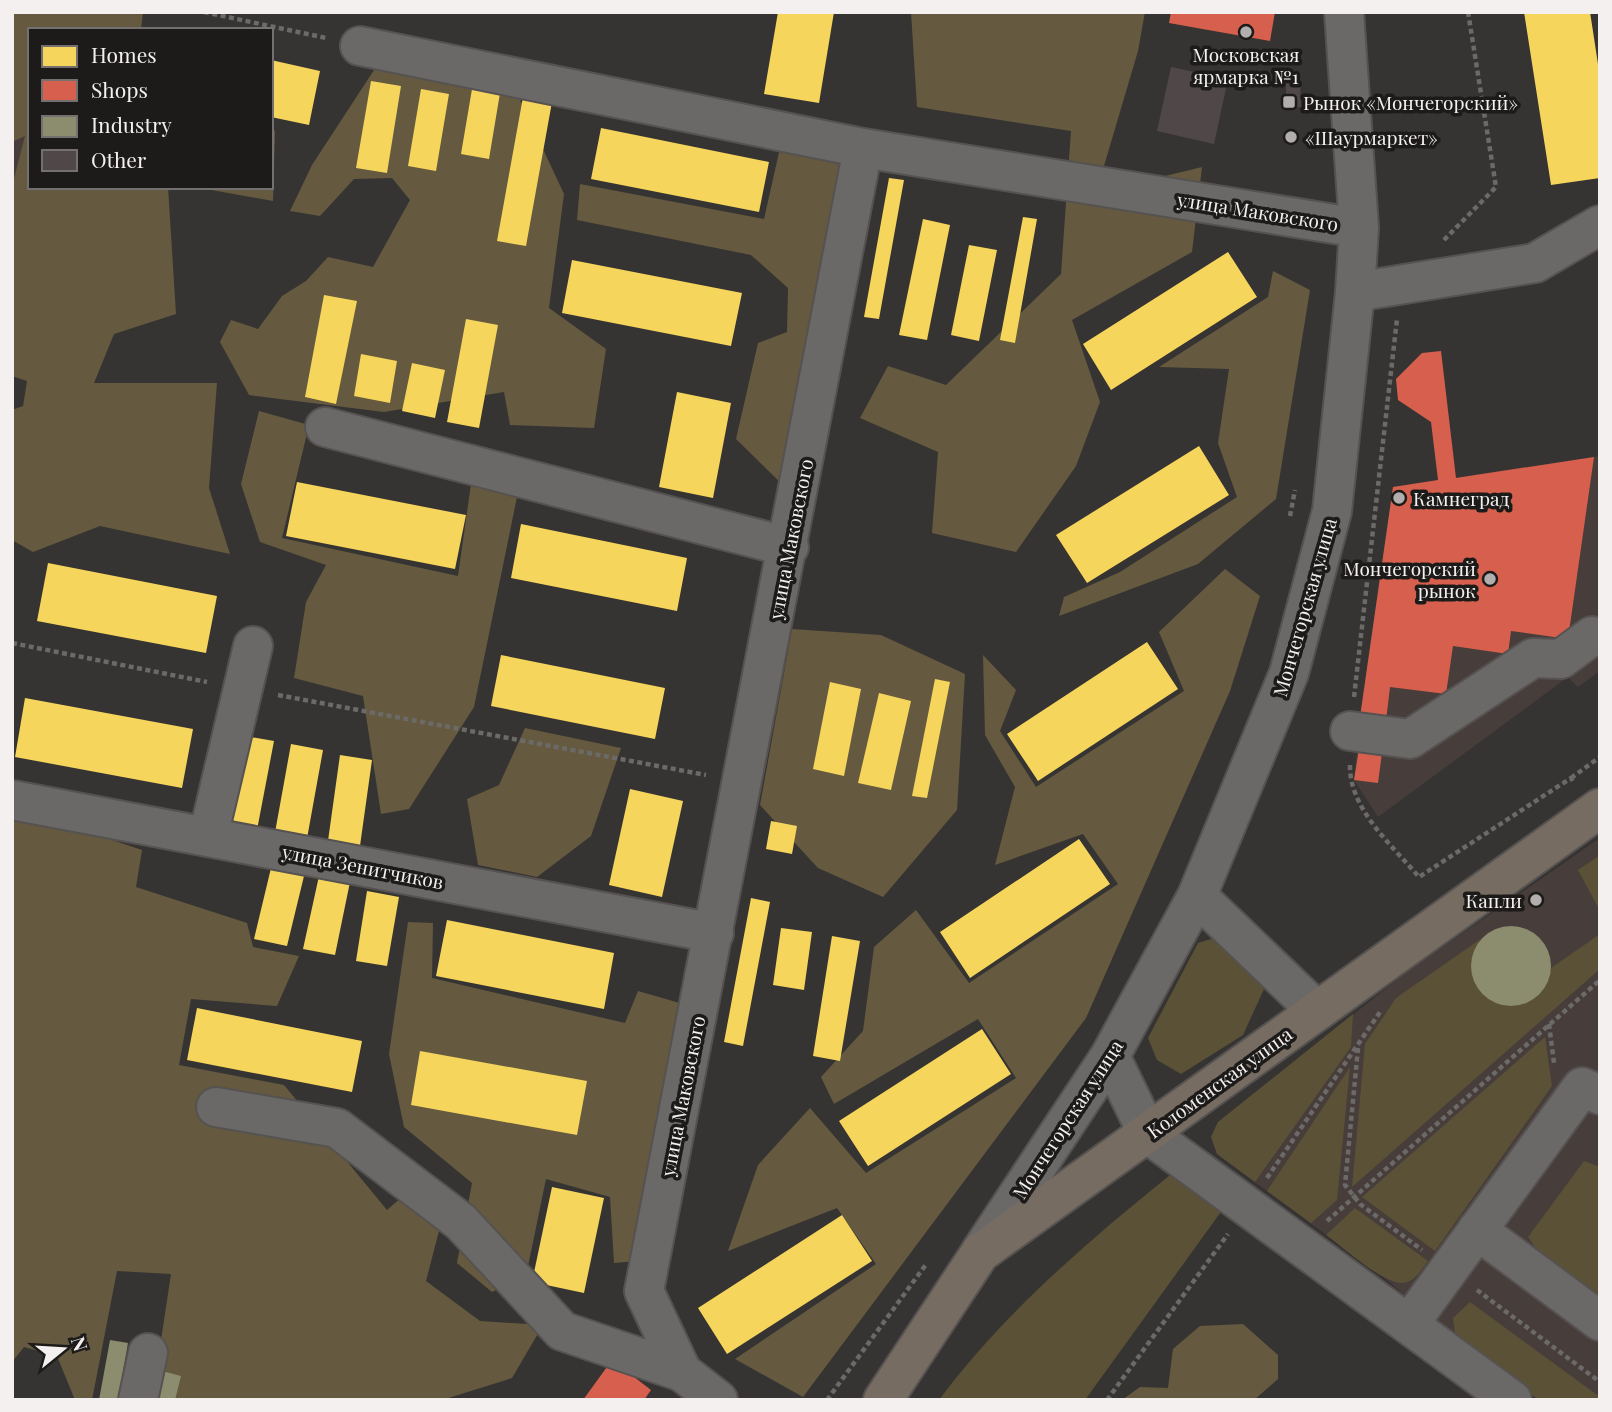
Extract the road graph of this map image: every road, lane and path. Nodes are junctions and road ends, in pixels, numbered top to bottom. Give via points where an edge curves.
1 (204, 12) edge
2 (1344, 12) edge
3 (1468, 12) edge
4 (360, 46) joint
5 (863, 148) junction
6 (1600, 225) edge
7 (1359, 228) junction
8 (1439, 245) dead end
9 (1402, 284) junction
10 (1355, 292) junction
11 (325, 427) dead end
12 (1297, 483) dead end
13 (1289, 523) dead end
14 (789, 547) junction
15 (1592, 636) dead end
16 (12, 643) edge
17 (253, 646) dead end
18 (243, 688) junction
19 (1350, 731) junction
20 (1600, 757) edge
21 (1571, 778) junction
22 (743, 782) junction
23 (12, 800) edge
24 (1596, 810) edge
25 (208, 837) junction
26 (1197, 896) junction
27 (714, 933) junction
28 (1600, 980) edge
29 (1385, 1005) dead end
30 (1317, 1011) junction
31 (1110, 1056) junction
32 (1594, 1081) edge
33 (216, 1107) dead end
34 (1148, 1134) junction
35 (1248, 1206) junction
36 (1478, 1230) junction
37 (1302, 1245) junction
38 (980, 1253) junction
39 (930, 1258) dead end
40 (1600, 1321) edge
41 (1409, 1324) junction
42 (148, 1353) dead end
43 (682, 1372) junction
44 (138, 1400) edge
45 (718, 1400) edge
46 (827, 1400) edge
47 (883, 1400) edge
48 (1107, 1400) edge
49 (1512, 1400) edge

1 - 4 path
2 - 7 street, Мончегорская улица
3 - 8 path via 1496,187
4 - 5 street
5 - 7 street, улица Маковского
5 - 14 street, улица Маковского
6 - 9 street via 1535,263
7 - 10 street, Мончегорская улица
9 - 10 street
9 - 19 path
10 - 26 street, Мончегорская улица via 1332,512 1289,673
11 - 14 street
12 - 13 path
14 - 22 street, улица Маковского
15 - 19 street via 1560,659 1533,658 1410,739
16 - 18 path
17 - 18 street
18 - 22 path
18 - 25 street
19 - 21 path via 1349,781 1354,792 1364,812 1419,877
20 - 21 path
21 - 24 path
22 - 27 street, улица Маковского
23 - 25 street, улица Зенитчиков
24 - 30 main road, Коломенская улица
25 - 27 street, улица Зенитчиков
26 - 30 street
26 - 31 street, Мончегорская улица
27 - 43 street, улица Маковского via 644,1291
28 - 37 path
29 - 35 path
30 - 34 main road, Коломенская улица
31 - 34 street
31 - 38 street, Мончегорская улица
32 - 36 street
33 - 43 street via 337,1128 461,1222 562,1331
34 - 35 street
34 - 38 main road, Коломенская улица
35 - 37 street
35 - 48 path
36 - 40 street
36 - 41 street
37 - 41 street
38 - 47 main road, Коломенская улица
39 - 46 path
41 - 49 street
42 - 44 street
43 - 45 street, улица Маковского

